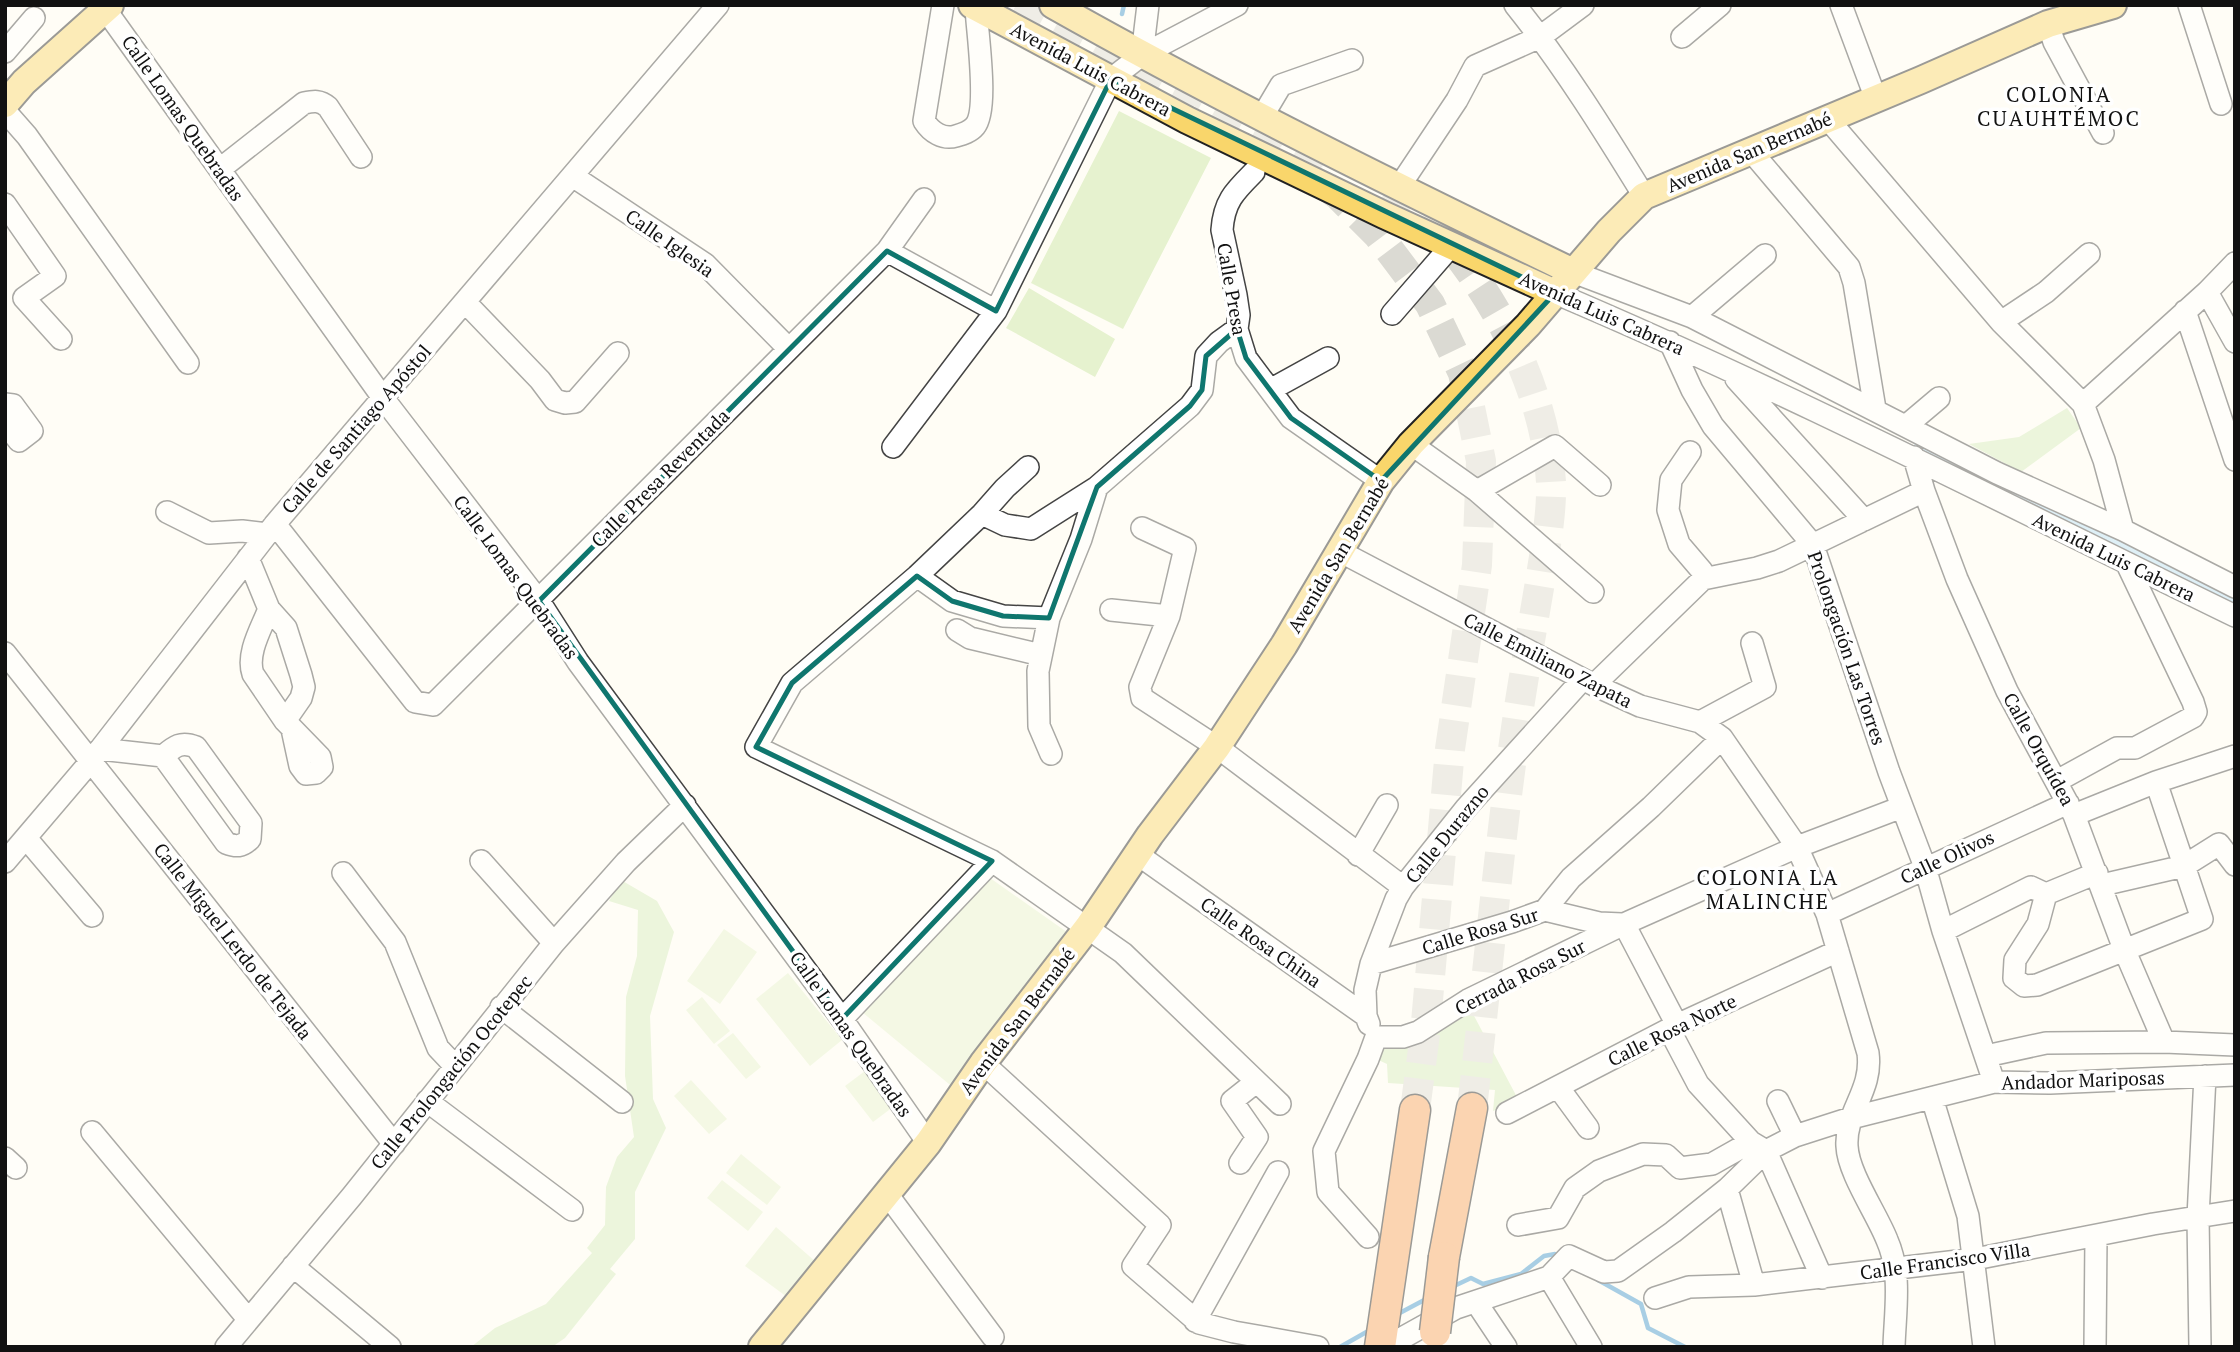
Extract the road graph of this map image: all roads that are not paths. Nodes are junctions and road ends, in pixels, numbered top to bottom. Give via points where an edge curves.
1 (718, 5) edge
2 (943, 5) edge
3 (1054, 5) edge
4 (1148, 5) edge
5 (1237, 5) edge
6 (1515, 5) edge
7 (1583, 5) edge
8 (1720, 5) edge
9 (1841, 5) edge
10 (2113, 5) edge
11 (2189, 5) edge
12 (974, 6) edge
13 (108, 7) edge
14 (34, 18) dead end
15 (2048, 24) junction
16 (1540, 37) junction
17 (1682, 37) dead end
18 (5, 52) edge
19 (1142, 55) junction
20 (1352, 60) dead end
21 (1111, 79) junction
22 (1876, 99) junction
23 (5, 104) edge
24 (2221, 104) dead end
25 (5, 111) edge
26 (1262, 117) junction
27 (1827, 118) junction
28 (2103, 133) dead end
29 (1751, 151) junction
30 (361, 156) dead end
31 (220, 169) junction
32 (1254, 172) dead end
33 (574, 177) junction
34 (1399, 187) junction
35 (1644, 196) junction
36 (924, 199) dead end
37 (5, 204) edge
38 (1451, 246) junction
39 (887, 251) junction
40 (2089, 254) dead end
41 (1765, 255) dead end
42 (2235, 263) edge
43 (1573, 272) junction
44 (2207, 292) junction
45 (1555, 293) junction
46 (465, 302) junction
47 (996, 311) junction
48 (2185, 311) junction
49 (1392, 314) dead end
50 (1692, 317) junction
51 (2001, 323) junction
52 (1237, 329) junction
53 (61, 339) dead end
54 (1670, 342) junction
55 (2235, 342) edge
56 (789, 348) junction
57 (618, 353) dead end
58 (1328, 358) dead end
59 (188, 363) dead end
60 (1728, 371) junction
61 (1270, 390) junction
62 (383, 398) junction
63 (1939, 398) dead end
64 (5, 404) edge
65 (2083, 404) junction
66 (1875, 409) junction
67 (5, 423) edge
68 (1907, 425) junction
69 (1411, 444) junction
70 (892, 447) dead end
71 (1690, 452) dead end
72 (1914, 457) junction
73 (2235, 460) edge
74 (1028, 467) dead end
75 (1381, 481) junction
76 (1600, 485) dead end
77 (1097, 487) junction
78 (1477, 491) junction
79 (1924, 491) junction
80 (167, 512) dead end
81 (982, 514) junction
82 (1864, 520) junction
83 (1142, 527) dead end
84 (271, 529) junction
85 (2123, 530) junction
86 (1813, 545) junction
87 (1341, 552) junction
88 (248, 558) junction
89 (2127, 564) junction
90 (917, 576) junction
91 (1703, 579) junction
92 (2235, 587) edge
93 (1593, 592) dead end
94 (539, 601) junction
95 (269, 609) junction
96 (1111, 610) dead end
97 (1169, 616) junction
98 (2235, 616) edge
99 (1049, 618) junction
100 (957, 631) dead end
101 (1752, 643) dead end
102 (5, 653) edge
103 (1041, 655) junction
104 (1588, 683) junction
105 (1700, 722) junction
106 (1722, 738) junction
107 (1217, 747) junction
108 (1051, 754) dead end
109 (95, 755) junction
110 (163, 756) junction
111 (2235, 756) edge
112 (2057, 781) junction
113 (2156, 782) junction
114 (685, 805) junction
115 (1387, 806) dead end
116 (1902, 807) junction
117 (2071, 809) junction
118 (26, 838) junction
119 (1797, 847) junction
120 (1137, 854) junction
121 (1358, 855) junction
122 (481, 860) dead end
123 (992, 861) junction
124 (5, 862) edge
125 (2235, 865) edge
126 (2185, 866) junction
127 (1925, 867) junction
128 (343, 873) dead end
129 (2100, 879) junction
130 (1403, 887) junction
131 (2046, 894) junction
132 (1545, 909) junction
133 (1827, 914) junction
134 (92, 916) dead end
135 (1624, 924) junction
136 (1088, 927) junction
137 (1943, 931) junction
138 (554, 943) junction
139 (2124, 949) junction
140 (1838, 951) junction
141 (1371, 964) junction
142 (501, 1007) junction
143 (1366, 1016) junction
144 (842, 1019) junction
145 (1673, 1027) junction
146 (1376, 1037) junction
147 (2137, 1042) junction
148 (2164, 1042) junction
149 (2235, 1045) edge
150 (1986, 1056) junction
151 (983, 1063) junction
152 (455, 1066) junction
153 (2235, 1075) edge
154 (2205, 1076) junction
155 (2138, 1079) junction
156 (1256, 1082) junction
157 (1994, 1082) junction
158 (1558, 1087) junction
159 (1932, 1098) junction
160 (427, 1101) junction
161 (1778, 1101) dead end
162 (622, 1102) dead end
163 (1280, 1104) dead end
164 (1472, 1108) tunnel mouth
165 (1415, 1110) tunnel mouth
166 (1507, 1113) dead end
167 (1851, 1118) junction
168 (1588, 1128) dead end
169 (92, 1132) dead end
170 (1795, 1136) junction
171 (928, 1143) junction
172 (394, 1144) junction
173 (1758, 1147) junction
174 (1240, 1163) dead end
175 (1278, 1172) dead end
176 (1727, 1189) junction
177 (887, 1194) junction
178 (572, 1210) dead end
179 (2235, 1211) edge
180 (2198, 1217) junction
181 (1518, 1225) dead end
182 (1368, 1237) dead end
183 (2096, 1237) junction
184 (1975, 1259) junction
185 (293, 1266) junction
186 (1559, 1266) junction
187 (1897, 1269) junction
188 (1822, 1278) junction
189 (1754, 1285) junction
190 (1655, 1298) dead end
191 (1476, 1302) junction
192 (248, 1319) junction
193 (1197, 1322) junction
194 (993, 1337) dead end
195 (1434, 1339) edge
196 (1271, 1343) edge
197 (226, 1347) edge
198 (390, 1347) edge
199 (762, 1347) edge
200 (1318, 1347) edge
201 (1380, 1347) edge
202 (1386, 1347) edge
203 (1506, 1347) edge
204 (1591, 1347) edge
205 (1894, 1347) edge
206 (1984, 1347) edge
207 (2095, 1347) edge
208 (2200, 1347) edge

1 - 33 street, Calle de Santiago Apóstol
2 - 12 street via 924,121 939,135 950,138 975,126 982,104
3 - 19 main road, Avenida Luis Cabrera
4 - 19 street
5 - 19 street
6 - 16 street
7 - 16 street
8 - 17 street
9 - 22 street
10 - 15 main road, Avenida San Bernabé
11 - 24 street
12 - 21 main road, Avenida Luis Cabrera
13 - 23 main road
13 - 31 street, Calle Lomas Quebradas
14 - 18 street
15 - 22 main road, Avenida San Bernabé
15 - 28 street
16 - 34 street via 1475,66
16 - 35 street
19 - 21 street
19 - 26 main road, Avenida Luis Cabrera
20 - 26 street via 1281,85
21 - 38 main road, Avenida Luis Cabrera
21 - 47 street
22 - 27 main road, Avenida San Bernabé
25 - 59 street
26 - 34 main road, Avenida Luis Cabrera
27 - 29 main road, Avenida San Bernabé
27 - 51 street
29 - 35 main road, Avenida San Bernabé
29 - 66 street via 1849,267
30 - 31 street via 328,107 313,101 304,103
31 - 62 street, Calle Lomas Quebradas
32 - 52 street, Calle Presa via 1230,195 1223,220 1239,315
33 - 46 street, Calle de Santiago Apóstol
33 - 56 street, Calle Iglesia via 705,264
34 - 43 main road, Avenida Luis Cabrera
35 - 43 main road, Avenida San Bernabé
36 - 39 street, Calle Presa Reventada
37 - 53 street via 55,276 24,298
38 - 45 main road, Avenida Luis Cabrera
38 - 49 street
39 - 47 street
39 - 56 street, Calle Presa Reventada
40 - 51 street
41 - 50 street
42 - 44 street
43 - 45 main road, Avenida San Bernabé
43 - 50 street, Avenida Luis Cabrera
44 - 48 street
44 - 55 street
45 - 54 street, Avenida Luis Cabrera
45 - 69 main road, Avenida San Bernabé
46 - 57 street via 555,400 565,404 575,402
46 - 62 street, Calle de Santiago Apóstol
47 - 70 street
48 - 65 street
48 - 73 street
50 - 66 street, Avenida Luis Cabrera
51 - 65 street
52 - 61 street, Calle Presa via 1246,358
52 - 77 street via 1206,356 1202,390 1191,406
54 - 60 street, Avenida Luis Cabrera
54 - 86 street, Prolongación Las Torres via 1713,426
56 - 94 street, Calle Presa Reventada
58 - 61 street
60 - 72 street, Avenida Luis Cabrera
60 - 82 street
61 - 75 street, Calle Presa via 1291,418
62 - 84 street, Calle de Santiago Apóstol
62 - 94 street, Calle Lomas Quebradas
63 - 68 street
64 - 67 street via 12,405 32,431 19,441
65 - 85 street
66 - 68 street, Avenida Luis Cabrera
68 - 85 street, Avenida Luis Cabrera via 1997,473
69 - 75 main road, Avenida San Bernabé
69 - 78 street
71 - 91 street via 1671,480 1668,510 1679,544 1702,571
72 - 79 street, Calle Orquídea
72 - 89 street, Avenida Luis Cabrera
74 - 81 street
75 - 87 main road, Avenida San Bernabé
76 - 78 street via 1555,446
77 - 81 street via 1031,529 1005,525
77 - 99 street
78 - 93 street
79 - 82 street
79 - 112 street, Calle Orquídea via 1989,652
80 - 84 street via 209,533
81 - 90 street
82 - 86 street
83 - 97 street via 1185,548
84 - 88 street, Calle de Santiago Apóstol
84 - 94 street, Calle Presa Reventada via 415,702 433,705
85 - 92 street, Avenida Luis Cabrera
86 - 91 street via 1757,568
86 - 116 street, Prolongación Las Torres
87 - 104 street, Calle Emiliano Zapata
87 - 107 main road, Avenida San Bernabé
88 - 95 street
88 - 109 street, Calle de Santiago Apóstol
89 - 98 street, Avenida Luis Cabrera
89 - 112 street via 2196,712 2136,748 2117,748
90 - 99 street via 952,601 1003,616
90 - 123 street via 792,683 757,747
91 - 104 street, Calle Durazno
94 - 114 street, Calle Lomas Quebradas via 578,662
95 - 95 street via 286,628 304,687 288,725 250,665
96 - 97 street
97 - 107 street via 1140,693
99 - 103 street
100 - 103 street
101 - 105 street via 1765,687
102 - 109 street, Calle Miguel Lerdo de Tejada via 72,738
103 - 108 street via 1039,726
104 - 105 street, Calle Emiliano Zapata via 1640,706
104 - 130 street, Calle Durazno via 1466,808
105 - 106 street, Calle Emiliano Zapata
106 - 119 street, Calle Emiliano Zapata
106 - 132 street via 1571,878
107 - 120 main road, Avenida San Bernabé
107 - 121 street
109 - 110 street
109 - 118 street, Calle de Santiago Apóstol
109 - 172 street, Calle Miguel Lerdo de Tejada
110 - 110 street via 177,745 196,747 251,823 245,845 226,843
111 - 113 street, Calle Olivos
112 - 117 street, Calle Orquídea
113 - 117 street, Calle Olivos
113 - 126 street
114 - 138 street, Calle Prolongación Ocotepec via 626,862
114 - 144 street, Calle Lomas Quebradas
115 - 121 street
116 - 119 street, Calle Rosa Sur
116 - 127 street, Prolongación Las Torres
117 - 127 street, Calle Olivos
117 - 129 street, Calle Orquídea
118 - 124 street, Calle de Santiago Apóstol
118 - 134 street
119 - 133 street, Calle Emiliano Zapata
119 - 135 street, Calle Rosa Sur
120 - 136 main road, Avenida San Bernabé
120 - 143 street, Calle Rosa China
121 - 130 street
122 - 138 street
123 - 136 street
123 - 144 street
125 - 126 street via 2218,844
126 - 129 street
126 - 139 street via 2202,919
127 - 133 street, Calle Olivos
127 - 137 street, Prolongación Las Torres
128 - 152 street via 395,942 438,1048
129 - 131 street
129 - 139 street, Calle Orquídea
130 - 141 street, Calle Durazno
131 - 137 street via 2031,887
131 - 139 street via 2038,924 2015,960 2014,978 2024,986 2037,985
132 - 135 street, Calle Rosa Sur via 1599,923
132 - 141 street, Calle Rosa Sur
133 - 140 street, Calle Emiliano Zapata
135 - 145 street
135 - 146 street, Cerrada Rosa Sur via 1468,1000 1418,1032
136 - 151 main road, Avenida San Bernabé
136 - 156 street via 1123,953
137 - 150 street, Prolongación Las Torres
138 - 142 street, Calle Prolongación Ocotepec
139 - 148 street, Calle Orquídea
140 - 145 street, Calle Rosa Norte
140 - 167 street, Calle Emiliano Zapata via 1870,1069
141 - 143 street, Calle Durazno
142 - 152 street, Calle Prolongación Ocotepec
142 - 162 street
143 - 146 street, Calle Rosa China
144 - 171 street, Calle Lomas Quebradas
145 - 158 street, Calle Rosa Norte
145 - 173 street via 1698,1084
146 - 182 street via 1324,1151 1328,1192
147 - 148 street, Andador Mariposas
147 - 150 street, Andador Mariposas via 2046,1043
147 - 155 street
148 - 149 street, Andador Mariposas
150 - 157 street, Prolongación Las Torres
151 - 171 main road, Avenida San Bernabé
151 - 193 street via 1160,1225 1133,1266
152 - 160 street, Calle Prolongación Ocotepec
153 - 154 street, Andador Mariposas
154 - 155 street, Andador Mariposas
154 - 180 street
155 - 157 street, Andador Mariposas
156 - 163 street
156 - 174 street via 1233,1101 1256,1137
157 - 159 street, Andador Mariposas
158 - 166 street, Calle Rosa Norte
158 - 168 street
159 - 167 street, Andador Mariposas
159 - 184 street via 1968,1216
160 - 172 street, Calle Prolongación Ocotepec
160 - 178 street
161 - 170 street
164 - 195 highway, bridge
165 - 201 highway
167 - 170 street, Andador Mariposas
167 - 187 street, Calle Emiliano Zapata via 1849,1158
169 - 192 street
170 - 173 street, Andador Mariposas
171 - 177 main road, Avenida San Bernabé
172 - 185 street, Calle Prolongación Ocotepec
173 - 176 street
173 - 181 street via 1712,1164 1680,1168 1665,1155 1643,1154 1599,1171 1575,1188 1558,1218
173 - 188 street
175 - 193 street
176 - 186 street via 1618,1271
176 - 189 street
177 - 194 street
177 - 199 main road, Avenida San Bernabé
179 - 180 street, Calle Francisco Villa
180 - 183 street, Calle Francisco Villa
180 - 208 street
183 - 184 street, Calle Francisco Villa
183 - 207 street
184 - 187 street, Calle Francisco Villa
184 - 206 street
185 - 192 street, Calle Prolongación Ocotepec
185 - 198 street
186 - 191 street
186 - 204 street
187 - 188 street, Calle Francisco Villa
187 - 205 street
188 - 189 street, Calle Francisco Villa
189 - 190 street, Calle Francisco Villa via 1689,1287
191 - 202 street via 1456,1308
191 - 203 street
192 - 197 street, Calle Prolongación Ocotepec
193 - 196 street
196 - 200 street

